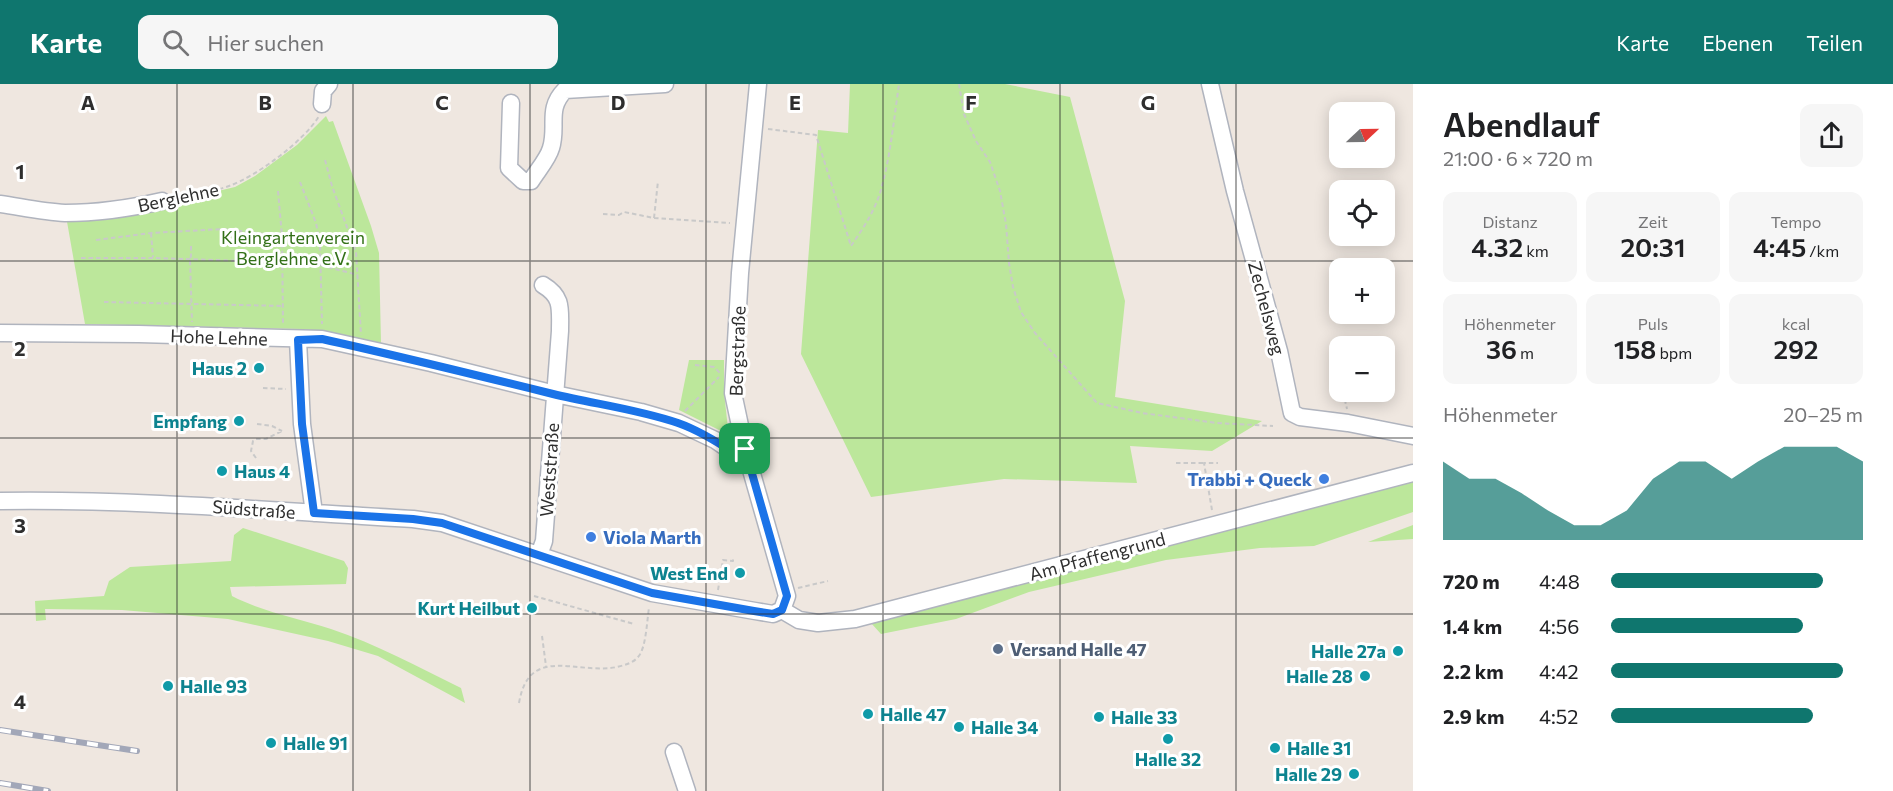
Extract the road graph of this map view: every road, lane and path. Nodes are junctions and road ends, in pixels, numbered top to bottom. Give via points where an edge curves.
1 (329, 84) edge
2 (665, 84) edge
3 (758, 84) edge
4 (899, 84) edge
5 (959, 84) edge
6 (1210, 84) edge
7 (511, 103) dead end
8 (322, 104) joint
9 (762, 129) dead end
10 (325, 160) dead end
11 (658, 181) dead end
12 (300, 182) dead end
13 (278, 191) dead end
14 (162, 201) joint
15 (0, 204) edge
16 (603, 214) dead end
17 (654, 218) junction
18 (739, 224) dead end
19 (151, 233) junction
20 (282, 236) junction
21 (96, 240) dead end
22 (191, 246) dead end
23 (81, 258) dead end
24 (153, 258) junction
25 (190, 259) junction
26 (282, 262) junction
27 (320, 265) junction
28 (358, 275) junction
29 (543, 285) dead end
30 (104, 302) dead end
31 (191, 303) junction
32 (283, 306) junction
33 (192, 327) dead end
34 (283, 328) dead end
35 (322, 331) dead end
36 (0, 333) edge
37 (362, 339) dead end
38 (298, 340) junction
39 (695, 365) dead end
40 (263, 388) dead end
41 (300, 389) junction
42 (555, 394) junction
43 (1345, 402) edge
44 (682, 415) dead end
45 (1348, 423) junction
46 (257, 424) dead end
47 (1273, 426) dead end
48 (1413, 436) edge
49 (745, 449) junction
50 (256, 458) dead end
51 (1176, 463) dead end
52 (1218, 463) dead end
53 (1204, 464) junction
54 (1413, 472) edge
55 (0, 501) edge
56 (1212, 510) dead end
57 (314, 513) junction
58 (539, 555) junction
59 (733, 557) dead end
60 (828, 581) dead end
61 (794, 589) dead end
62 (718, 590) dead end
63 (652, 593) junction
64 (534, 596) dead end
65 (782, 610) junction
66 (634, 624) dead end
67 (542, 636) dead end
68 (546, 666) junction
69 (519, 703) dead end
70 (674, 752) dead end
71 (687, 791) edge

1 - 8 street via 323,91
2 - 7 street via 565,90 555,105 551,148 531,181 522,181 509,168
3 - 49 street, Bergstraße via 734,370 734,393
4 - 9 path via 880,194 851,246 816,135
5 - 47 path via 964,114 975,141 990,162 1000,191 1013,287 1021,312 1096,403 1206,422
6 - 45 street, Zechelsweg via 1292,413
8 - 14 path, Berglehne via 319,116 302,137 243,180 228,187
10 - 28 path via 356,252
11 - 17 path
12 - 27 path via 316,223
13 - 20 path
14 - 15 street, Berglehne via 64,213
16 - 17 path via 624,212
17 - 18 path
19 - 20 path via 223,229
19 - 21 path
19 - 24 path
20 - 26 path
22 - 25 path
23 - 24 path
24 - 25 path
25 - 26 path
25 - 31 path
26 - 27 path
26 - 32 path
27 - 28 path
27 - 35 path
28 - 37 path
29 - 42 street, Weststraße via 553,291 560,303
30 - 31 path
31 - 32 path
31 - 33 path
32 - 34 path
36 - 38 street, Hohe Lehne
38 - 41 street
38 - 42 street, Hohe Lehne via 332,341
39 - 44 path via 714,367 723,374
40 - 41 path
41 - 57 street
42 - 49 street, Hohe Lehne via 679,423 734,453
42 - 58 street, Weststraße via 544,541
43 - 45 path
45 - 48 street, Zechelsweg
46 - 50 path via 282,431 253,441 251,451
49 - 65 street, Bergstraße via 787,596
51 - 53 path
52 - 53 path
53 - 56 path
54 - 65 street, Am Pfaffengrund via 855,619 818,623 799,620
55 - 57 street, Südstraße via 161,502
57 - 58 street, Südstraße via 442,523
58 - 63 street, Südstraße
59 - 62 path via 733,561 723,560
60 - 61 path
63 - 65 street, Südstraße via 773,614
63 - 68 path via 643,648 634,661 603,669
64 - 66 path
67 - 68 path
68 - 69 path via 530,675
70 - 71 street

